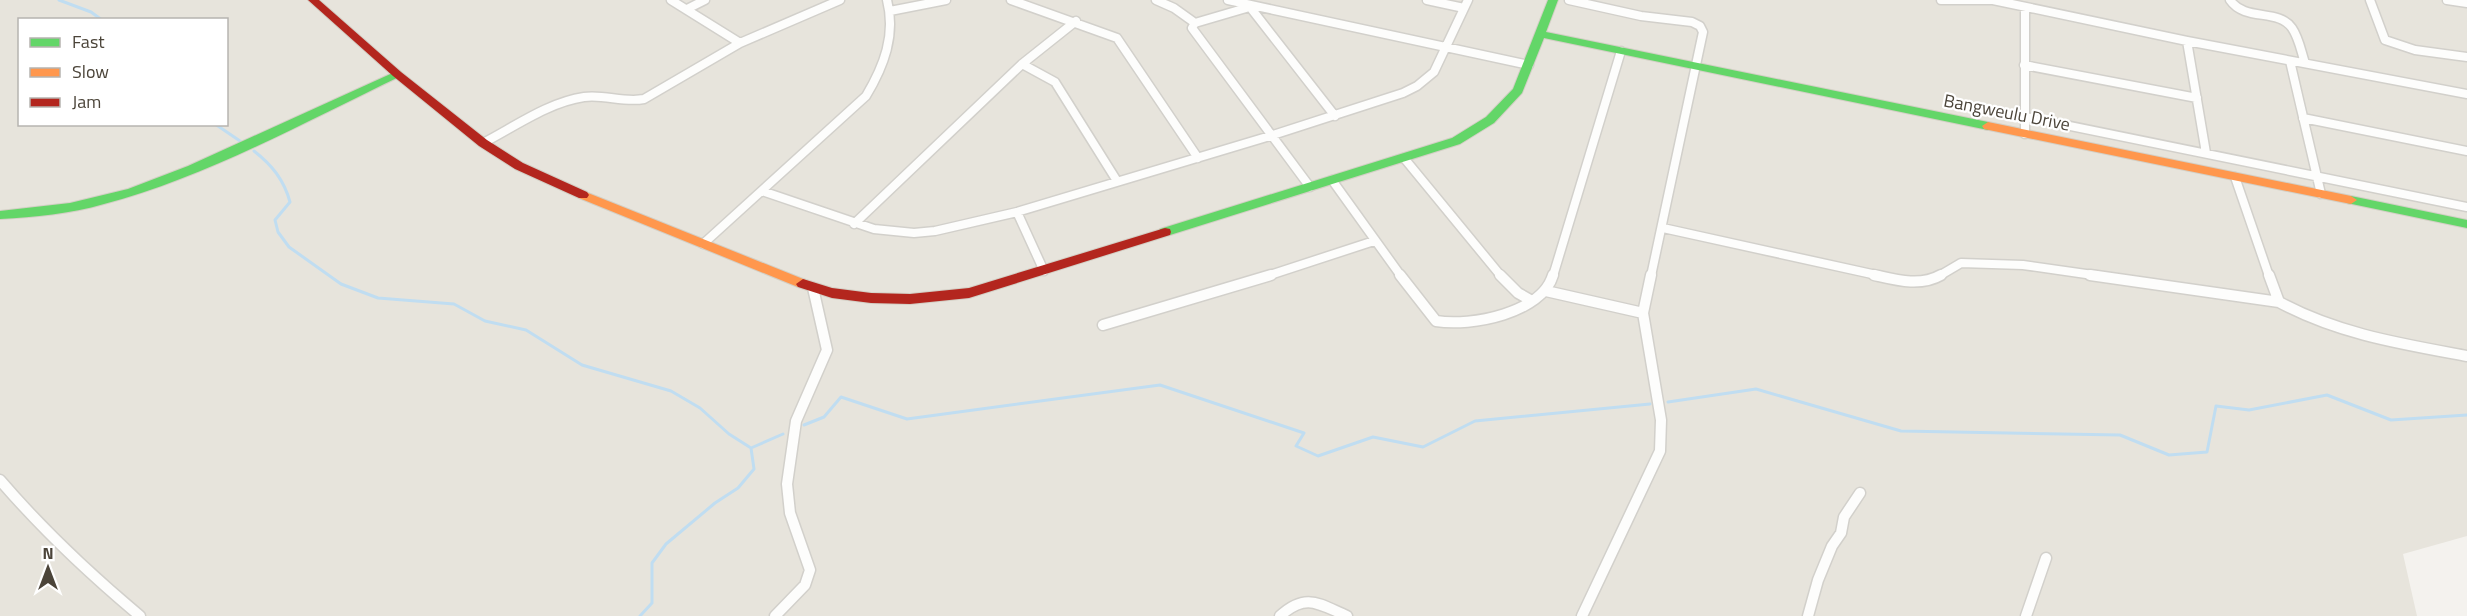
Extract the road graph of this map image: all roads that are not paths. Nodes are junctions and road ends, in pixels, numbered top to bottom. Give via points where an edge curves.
1 (314, 0) edge
2 (671, 0) edge
3 (705, 0) edge
4 (840, 0) edge
5 (887, 0) edge
6 (946, 0) edge
7 (1011, 0) edge
8 (1156, 0) edge
9 (1228, 0) edge
10 (1271, 0) edge
11 (1427, 0) edge
12 (1553, 0) edge
13 (1569, 0) edge
14 (1941, 0) edge
15 (1994, 0) edge
16 (2230, 0) edge
17 (2370, 0) edge
18 (2446, 0) edge
19 (2467, 3) edge
20 (1466, 4) edge
21 (1252, 6) junction
22 (1266, 8) junction
23 (687, 9) junction
24 (2025, 9) junction
25 (890, 11) junction
26 (1076, 21) junction
27 (1195, 23) junction
28 (1541, 34) junction
29 (2187, 41) junction
30 (740, 43) junction
31 (1447, 48) junction
32 (1621, 51) junction
33 (2467, 57) edge
34 (2290, 61) junction
35 (2305, 63) junction
36 (1022, 64) junction
37 (1529, 65) junction
38 (2024, 65) junction
39 (1694, 66) junction
40 (397, 74) junction
41 (2467, 94) edge
42 (2196, 98) junction
43 (1335, 116) junction
44 (2026, 117) junction
45 (2303, 118) junction
46 (2025, 134) junction
47 (1270, 136) junction
48 (483, 143) junction
49 (2467, 151) edge
50 (2206, 153) junction
51 (1198, 158) junction
52 (1404, 158) junction
53 (2317, 176) junction
54 (2235, 177) junction
55 (1332, 180) junction
56 (1117, 182) junction
57 (1310, 187) junction
58 (762, 191) junction
59 (2321, 194) junction
60 (2467, 207) edge
61 (1017, 212) junction
62 (0, 215) edge
63 (854, 224) junction
64 (2467, 224) edge
65 (1663, 228) junction
66 (1374, 241) junction
67 (703, 244) junction
68 (1044, 271) junction
69 (813, 288) junction
70 (1546, 291) junction
71 (1532, 301) junction
72 (2279, 302) junction
73 (1643, 313) junction
74 (1103, 325) dead end
75 (2467, 356) edge
76 (0, 480) edge
77 (1860, 493) dead end
78 (2046, 558) dead end
79 (140, 616) edge
80 (775, 616) edge
81 (1280, 616) edge
82 (1347, 616) edge
83 (1582, 616) edge
84 (1809, 616) edge
85 (2026, 616) edge

1 - 40 street
2 - 23 street
3 - 23 street
4 - 30 street
5 - 25 street
6 - 25 street
7 - 26 street
8 - 27 street
9 - 21 street
10 - 22 street
11 - 20 street
12 - 28 street
13 - 39 street via 1700,26 1703,32
14 - 15 street
15 - 24 street
16 - 35 street via 2241,10 2287,23
17 - 33 street via 2385,40
18 - 19 street
20 - 31 street
21 - 22 street
21 - 27 street
21 - 43 street
22 - 31 street
23 - 30 street
24 - 29 street
24 - 38 street
25 - 58 street via 887,49 866,96
26 - 36 street
26 - 51 street via 1117,38
27 - 47 street via 1192,28
28 - 32 street, Bangweulu Drive
28 - 37 street
29 - 34 street
29 - 42 street
30 - 48 street via 644,99 633,102 583,97
31 - 37 street
31 - 43 street via 1434,72 1418,86
32 - 39 street, Bangweulu Drive
32 - 70 street via 1556,271
34 - 35 street
34 - 45 street
35 - 41 street
36 - 56 street via 1055,82
36 - 63 street
37 - 52 street via 1513,97 1486,124 1456,141
38 - 42 street
38 - 44 street
39 - 46 street, Bangweulu Drive
39 - 65 street
40 - 48 street
40 - 62 street via 167,182 81,207
42 - 50 street
43 - 47 street
44 - 46 street
44 - 50 street, Bangweulu Drive
45 - 49 street
45 - 53 street
46 - 54 street, Bangweulu Drive
47 - 51 street
47 - 57 street
48 - 67 street via 543,178
50 - 53 street, Bangweulu Drive
51 - 56 street
52 - 55 street
52 - 71 street via 1489,264 1518,293
53 - 59 street
53 - 60 street, Bangweulu Drive
54 - 59 street, Bangweulu Drive
54 - 72 street
55 - 57 street
55 - 66 street
56 - 61 street
57 - 68 street
58 - 63 street
58 - 67 street
59 - 64 street, Bangweulu Drive
61 - 63 street via 914,233
61 - 68 street
65 - 72 street via 1907,282 1932,280 1961,263 2023,265
65 - 73 street
66 - 71 street via 1431,316 1442,323 1494,316
66 - 74 street
67 - 69 street
68 - 69 street via 969,293 914,299 867,298
69 - 80 street via 827,350 796,421 787,484 790,513 810,570 805,585
70 - 71 street
70 - 73 street
72 - 75 street via 2306,318 2341,330
73 - 83 street via 1664,433 1660,450
76 - 79 street
77 - 84 street via 1844,517 1841,533 1818,580
78 - 85 street
81 - 82 street via 1287,608 1315,601

